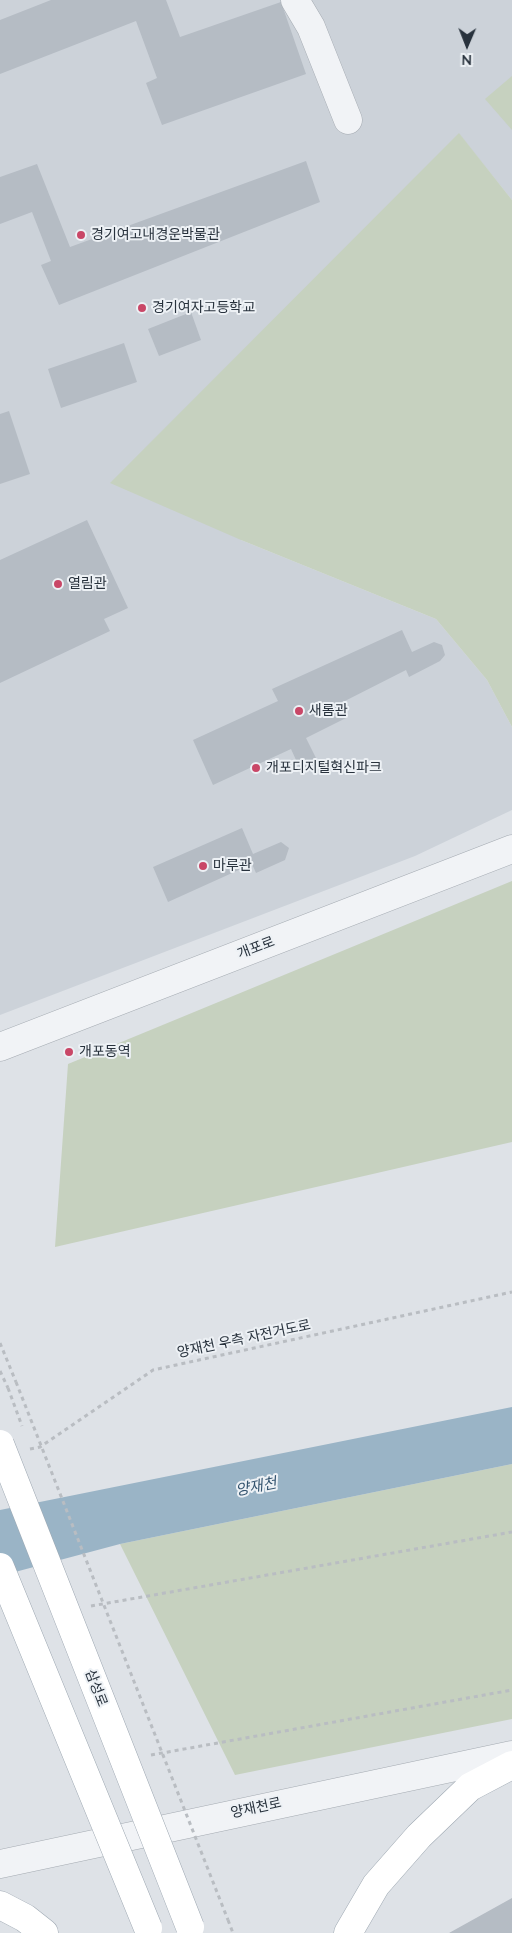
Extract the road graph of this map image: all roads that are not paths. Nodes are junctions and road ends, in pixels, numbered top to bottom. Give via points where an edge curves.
1 (295, 0) edge
2 (348, 120) dead end
3 (512, 849) edge
4 (0, 1047) edge
5 (12, 1446) edge
6 (0, 1567) edge
7 (512, 1755) edge
8 (512, 1766) edge
9 (0, 1864) edge
10 (0, 1905) edge
11 (191, 1930) edge
12 (149, 1931) edge
13 (44, 1933) edge
14 (348, 1933) edge

1 - 2 street via 312,26
3 - 4 street, 개포로
5 - 11 main road, 삼성로, bridge via 124,1760
6 - 12 main road, bridge
7 - 9 street, 양재천로
8 - 14 main road via 470,1787 419,1836 376,1884
10 - 13 main road

